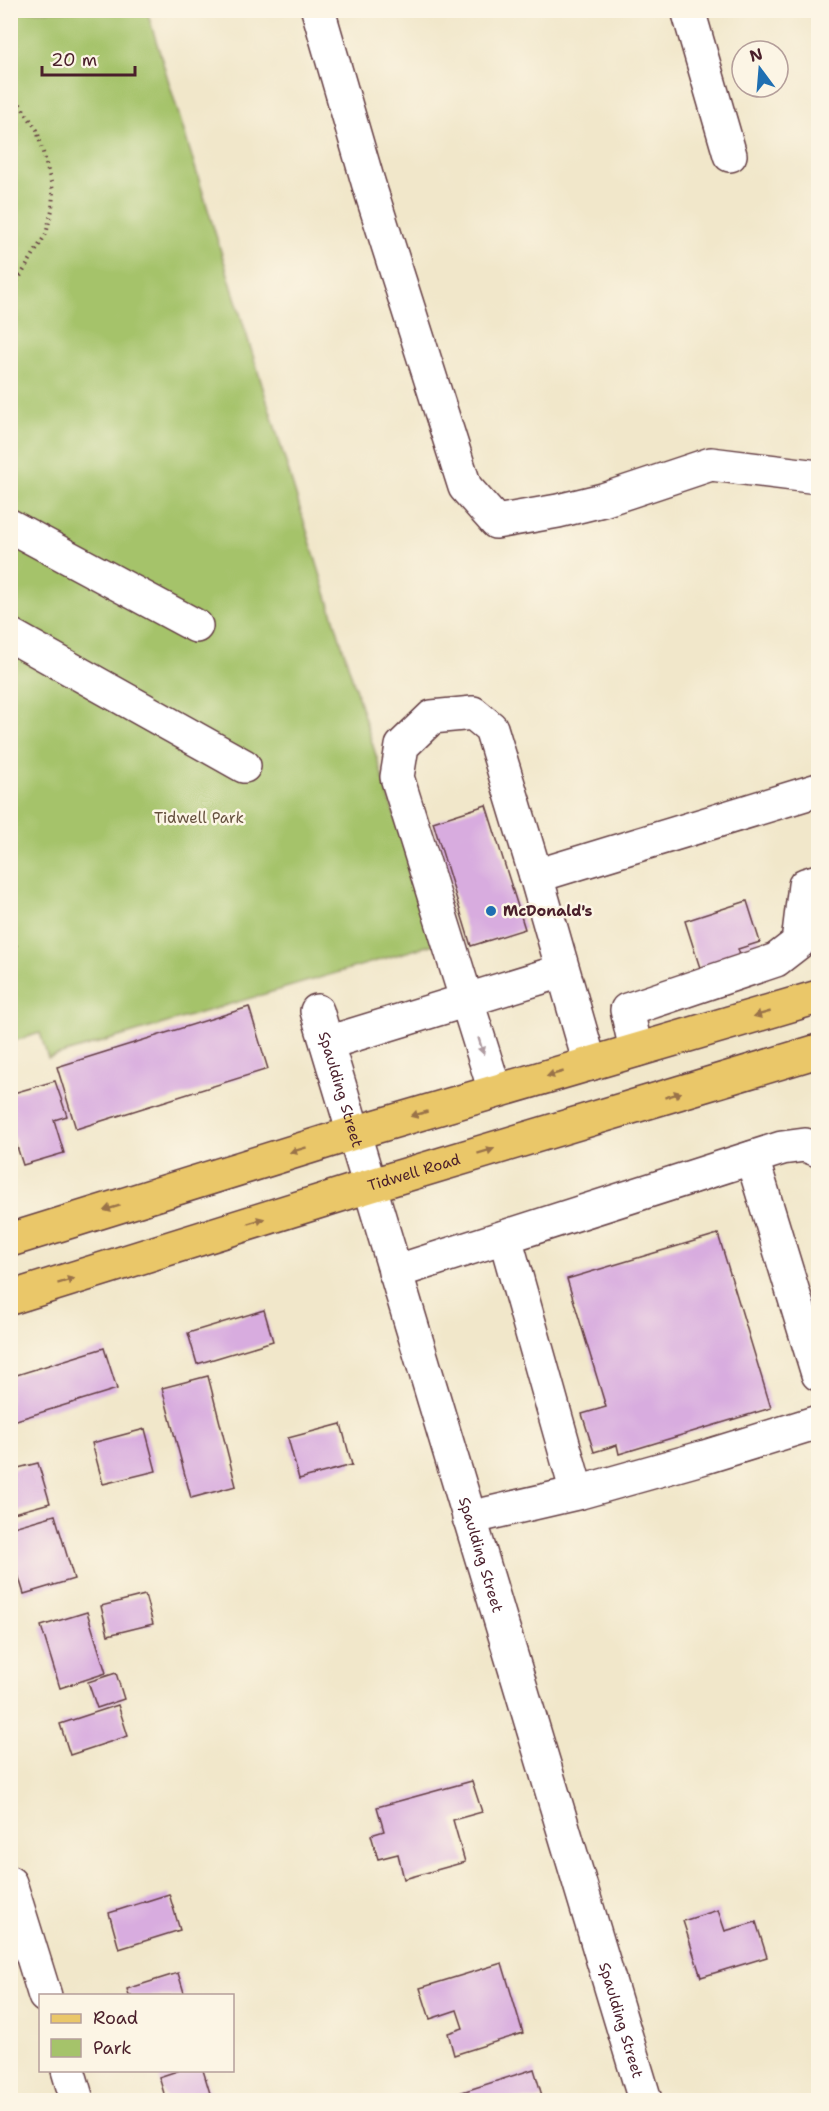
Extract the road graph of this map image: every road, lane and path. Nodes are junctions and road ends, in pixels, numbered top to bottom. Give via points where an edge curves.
1 (318, 10) edge
2 (688, 10) edge
3 (10, 89) edge
4 (730, 154) dead end
5 (10, 292) edge
6 (819, 477) edge
7 (10, 526) edge
8 (196, 626) dead end
9 (10, 635) edge
10 (244, 766) dead end
11 (819, 790) edge
12 (536, 876) junction
13 (819, 881) edge
14 (10, 928) edge
15 (10, 958) edge
16 (562, 971) junction
17 (688, 990) junction
18 (819, 997) edge
19 (466, 1000) junction
20 (317, 1011) dead end
21 (699, 1032) junction
22 (327, 1044) junction
23 (636, 1050) junction
24 (819, 1051) edge
25 (590, 1064) junction
26 (495, 1091) junction
27 (354, 1133) junction
28 (819, 1150) edge
29 (752, 1158) junction
30 (369, 1186) junction
31 (506, 1237) junction
32 (10, 1240) edge
33 (395, 1272) junction
34 (10, 1299) edge
35 (819, 1374) edge
36 (819, 1422) edge
37 (577, 1493) junction
38 (469, 1518) junction
39 (10, 1883) edge
40 (45, 1994) edge
41 (69, 2072) edge
42 (77, 2100) edge
43 (645, 2100) edge

1 - 6 street via 465,487 496,522 603,500 711,464
2 - 4 street
3 - 5 path via 37,130 53,190 46,234
7 - 8 street
9 - 10 street
11 - 12 street
12 - 16 street
12 - 19 street via 491,728 473,713 432,717 402,746 397,777
13 - 17 street via 805,885 798,942 776,960
14 - 15 path via 16,946
16 - 19 street
16 - 25 street
17 - 21 street
17 - 23 street via 627,1010
18 -> 21 main road
19 - 22 street
19 -> 26 street
20 - 22 street, Spaulding Street
21 - 23 main road
22 - 27 street, Spaulding Street
23 - 25 main road
30 -> 24 main road, Tidwell Road
25 -> 26 main road
26 -> 27 main road
27 - 30 street, Spaulding Street
27 -> 32 main road
28 - 29 street via 805,1145
29 - 31 street
29 - 35 street
30 - 33 street, Spaulding Street
34 -> 30 main road, Tidwell Road
31 - 33 street
31 - 37 street
33 - 38 street, Spaulding Street
36 - 37 street
37 - 38 street
38 - 43 street, Spaulding Street
39 - 40 street
41 - 42 street

